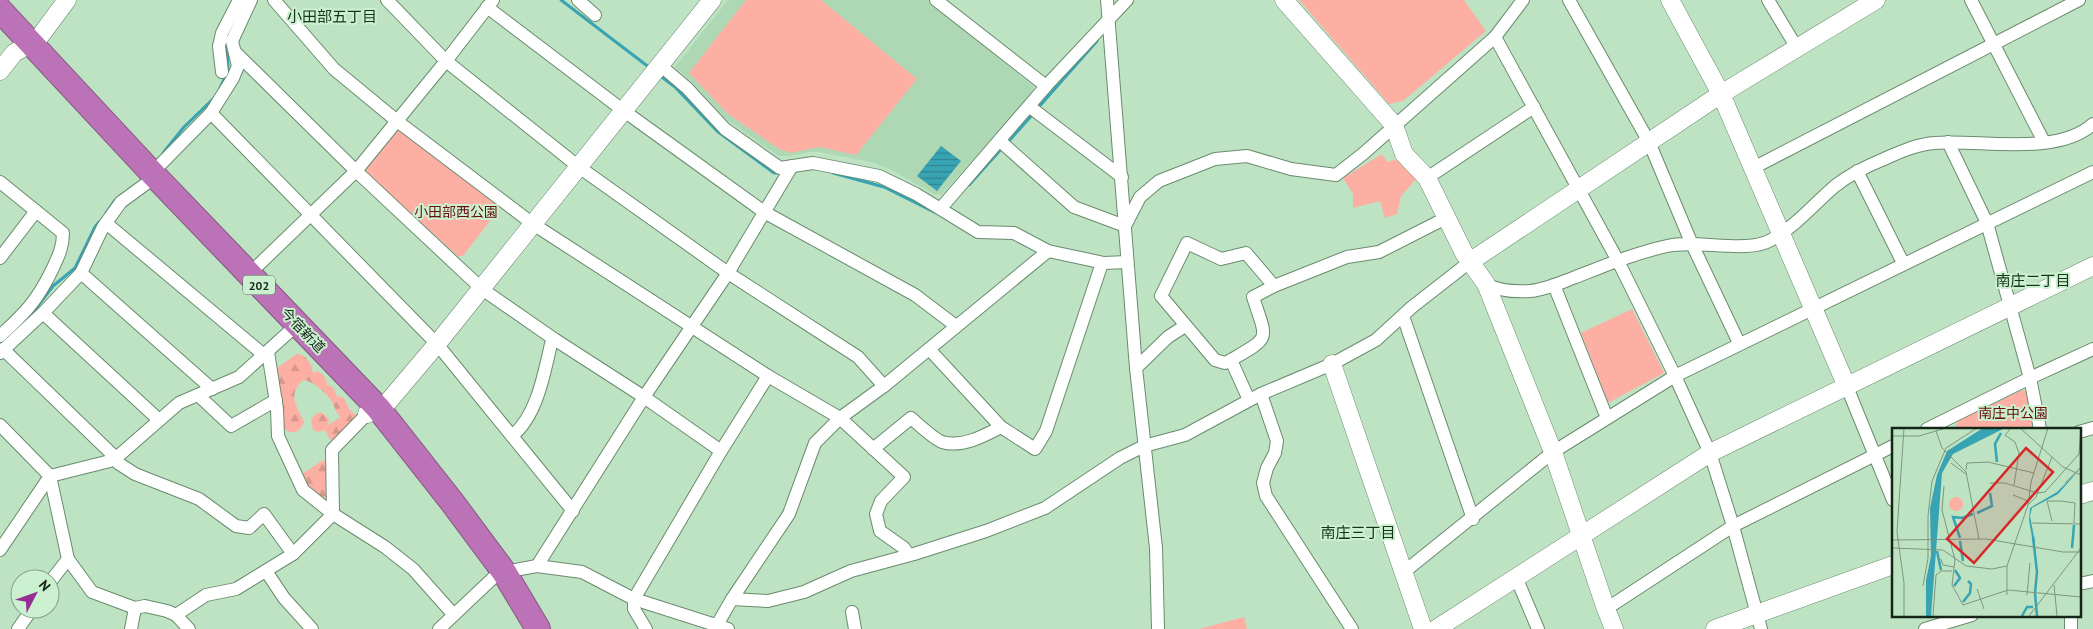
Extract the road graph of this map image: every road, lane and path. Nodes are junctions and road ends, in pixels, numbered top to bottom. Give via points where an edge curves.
1 (67, 0) edge
2 (239, 0) edge
3 (251, 0) edge
4 (274, 0) edge
5 (387, 0) edge
6 (578, 0) edge
7 (712, 0) edge
8 (936, 0) edge
9 (1107, 0) edge
10 (1127, 0) edge
11 (1284, 0) edge
12 (1523, 0) edge
13 (1569, 0) edge
14 (1670, 0) edge
15 (1768, 0) edge
16 (1972, 0) edge
17 (2079, 0) edge
18 (1871, 1) edge
19 (490, 3) edge
20 (0, 10) edge
21 (595, 15) dead end
22 (1108, 19) junction
23 (0, 25) edge
24 (1495, 36) junction
25 (1994, 45) junction
26 (27, 46) junction
27 (1797, 48) junction
28 (234, 52) junction
29 (446, 61) junction
30 (656, 70) junction
31 (0, 71) edge
32 (222, 72) dead end
33 (1046, 86) junction
34 (1721, 94) junction
35 (1534, 107) junction
36 (1035, 110) junction
37 (624, 111) junction
38 (211, 113) junction
39 (397, 121) junction
40 (2093, 124) edge
41 (1394, 125) junction
42 (1649, 142) junction
43 (1948, 142) junction
44 (2044, 142) junction
45 (1004, 145) junction
46 (579, 166) junction
47 (792, 166) junction
48 (1753, 168) junction
49 (356, 171) junction
50 (1857, 171) junction
51 (2093, 172) edge
52 (1122, 177) junction
53 (150, 178) junction
54 (1427, 178) junction
55 (0, 182) edge
56 (1578, 189) junction
57 (36, 211) junction
58 (945, 211) junction
59 (764, 212) junction
60 (311, 216) junction
61 (1446, 218) junction
62 (106, 223) junction
63 (1987, 223) junction
64 (533, 224) junction
65 (1125, 226) junction
66 (1781, 233) junction
67 (1691, 242) junction
68 (1048, 251) junction
69 (0, 258) edge
70 (1470, 261) junction
71 (1618, 261) junction
72 (1127, 262) junction
73 (1102, 263) junction
74 (1903, 264) junction
75 (2093, 266) edge
76 (728, 273) junction
77 (80, 274) junction
78 (246, 277) junction
79 (1486, 284) junction
80 (1554, 285) junction
81 (1274, 286) junction
82 (482, 289) junction
83 (1814, 307) junction
84 (2011, 307) junction
85 (43, 313) junction
86 (1403, 316) junction
87 (956, 326) junction
88 (1184, 326) junction
89 (691, 327) junction
90 (290, 331) junction
91 (0, 336) edge
92 (554, 339) junction
93 (1739, 343) junction
94 (437, 344) junction
95 (929, 349) junction
96 (2093, 349) edge
97 (2, 351) edge
98 (266, 353) junction
99 (1231, 360) junction
100 (1332, 364) junction
101 (1136, 368) junction
102 (768, 376) junction
103 (1675, 376) junction
104 (2030, 378) junction
105 (884, 386) junction
106 (1847, 388) junction
107 (212, 389) junction
108 (1261, 394) junction
109 (198, 395) junction
110 (644, 397) junction
111 (276, 400) junction
112 (1249, 400) junction
113 (372, 412) junction
114 (840, 418) junction
115 (1607, 418) junction
116 (159, 420) junction
117 (1001, 427) junction
118 (1929, 428) edge
119 (2040, 428) edge
120 (2093, 428) edge
121 (2, 432) edge
122 (2080, 432) edge
123 (512, 436) junction
124 (1144, 446) junction
125 (1892, 446) edge
126 (873, 449) junction
127 (721, 452) junction
128 (1553, 452) junction
129 (1710, 453) junction
130 (1875, 455) junction
131 (116, 458) junction
132 (50, 476) junction
133 (2093, 491) edge
134 (2080, 495) edge
135 (1892, 498) edge
136 (573, 510) junction
137 (333, 514) junction
138 (1472, 519) junction
139 (1733, 526) junction
140 (1582, 536) junction
141 (0, 550) edge
142 (293, 554) junction
143 (909, 556) junction
144 (68, 559) junction
145 (1892, 565) edge
146 (538, 566) junction
147 (60, 569) edge
148 (266, 571) junction
149 (1404, 572) junction
150 (498, 575) junction
151 (1516, 577) junction
152 (2093, 580) edge
153 (2080, 584) edge
154 (634, 599) junction
155 (732, 599) junction
156 (135, 608) junction
157 (1606, 609) junction
158 (852, 612) dead end
159 (454, 614) junction
160 (176, 615) junction
161 (1968, 616) edge
162 (2071, 616) edge
163 (1759, 621) edge
164 (1928, 625) edge
165 (722, 627) edge
166 (131, 629) edge
167 (189, 629) edge
168 (312, 629) edge
169 (439, 629) edge
170 (524, 629) edge
171 (538, 629) edge
172 (646, 629) edge
173 (855, 629) edge
174 (1158, 629) edge
175 (1352, 629) edge
176 (1423, 629) edge
177 (1436, 629) edge
178 (1538, 629) edge
179 (1614, 629) edge
180 (1715, 629) edge
181 (2072, 629) edge

1 - 26 street via 38,39
2 - 32 street via 222,33 219,46
3 - 28 street via 232,41
4 - 39 street via 334,69
5 - 29 street
6 - 21 street
7 - 30 street
8 - 33 street
9 - 22 street
10 - 22 street
11 - 41 street
12 - 24 street
13 - 42 street
14 - 34 street
15 - 27 street
16 - 25 street
17 - 25 street
18 - 27 street
19 - 29 street
19 - 37 street
20 - 26 highway, 今宿新道 / 202
22 - 33 street
22 - 52 street
23 - 26 highway, 今宿新道 / 202
24 - 35 street
24 - 41 street
25 - 44 street
25 - 48 street
26 - 31 street via 14,53
26 - 53 highway, 今宿新道 / 202
27 - 34 street
28 - 38 street via 238,66
28 - 49 street
29 - 39 street
29 - 46 street
30 - 37 street
30 - 47 street via 687,88 725,129 780,168
33 - 36 street
34 - 42 street
34 - 48 street
35 - 54 street
35 - 56 street
36 - 45 street
36 - 52 street
37 - 46 street
37 - 59 street
38 - 53 street
38 - 60 street
39 - 49 street
39 - 64 street
40 - 44 street via 2075,136
41 - 54 street via 1404,154
41 - 65 street via 1336,175 1291,169 1247,156 1216,159 1159,181 1140,197
42 - 56 street
42 - 67 street
43 - 44 street via 2012,145
43 - 50 street via 1904,150
43 - 63 street
45 - 58 street
45 - 65 street via 1074,207
46 - 64 street
46 - 76 street
47 - 58 street via 813,163 879,176
47 - 59 street
48 - 66 street
49 - 60 street
49 - 82 street
50 - 66 street
50 - 74 street
51 - 63 street
52 - 65 street
53 - 62 street via 121,202
53 - 78 highway, 今宿新道 / 202
54 - 61 street
55 - 57 street
56 - 70 street
56 - 71 street
57 - 69 street
57 - 91 street via 63,233 63,246 38,297
58 - 68 street via 978,232 1014,233
59 - 76 street
59 - 87 street via 915,295
60 - 78 street
60 - 94 street
61 - 70 street
61 - 81 street via 1379,252 1348,257
62 - 77 street
62 - 98 street
63 - 74 street
63 - 84 street
64 - 82 street
64 - 89 street
65 - 72 street
66 - 67 street via 1762,244
66 - 83 street
67 - 71 street
67 - 93 street
68 - 73 street
68 - 87 street
70 - 79 street
70 - 86 street
71 - 80 street
71 - 103 street
72 - 73 street
72 - 101 street
73 - 117 street via 1049,422 1039,443 1035,449
74 - 83 street
75 - 84 street
76 - 89 street
76 - 105 street via 858,357
77 - 85 street
77 - 107 street
78 - 90 highway, 今宿新道 / 202
78 - 113 highway, 今宿新道 / 202
79 - 80 street via 1497,290 1531,291
79 - 128 street
80 - 115 street
81 - 88 street via 1246,254 1221,259 1187,243 1161,296
81 - 99 street via 1253,297 1265,332 1261,342
82 - 92 street
82 - 94 street
83 - 93 street
83 - 106 street
84 - 104 street
84 - 106 street
85 - 97 street
85 - 116 street
86 - 100 street via 1376,340
86 - 138 street
87 - 95 street
88 - 99 street via 1215,360 1225,363
88 - 101 street
89 - 102 street
89 - 110 street
90 - 98 street
90 - 113 highway, 今宿新道 / 202
92 - 110 street
92 - 123 street via 532,411 522,428
93 - 103 street
94 - 113 street via 388,402
94 - 123 street
95 - 105 street
95 - 117 street
96 - 104 street
97 - 131 street
98 - 107 street via 239,377
98 - 111 street
99 - 112 street
100 - 108 street
100 - 149 street
101 - 124 street
102 - 114 street
102 - 127 street
103 - 115 street
103 - 129 street
104 - 118 street
104 - 119 street
105 - 114 street
106 - 129 street
106 - 130 street
107 - 109 street
108 - 112 street
108 - 175 street via 1277,442 1263,483 1266,496
109 - 111 street via 231,426
109 - 116 street via 179,403
110 - 127 street
110 - 136 street
111 - 137 street via 278,436 303,490
112 - 124 street via 1185,435
113 - 137 street via 332,450
113 - 150 highway, 今宿新道 / 202
114 - 126 street
114 - 155 street via 815,443 789,514
115 - 128 street
116 - 131 street
117 - 126 street via 980,438 942,442 911,418
120 - 122 street
121 - 132 street
123 - 136 street
124 - 143 street via 1120,458 1045,508
124 - 174 street via 1156,548
125 - 130 street
126 - 143 street via 904,477 881,501 876,514 880,532 904,548
127 - 154 street
128 - 138 street
128 - 140 street
129 - 139 street
129 - 140 street
130 - 135 street
130 - 139 street
131 - 132 street
131 - 142 street via 118,463 135,474 199,499 236,526 249,528 264,514
132 - 141 street
132 - 144 street
133 - 134 street
136 - 146 street
137 - 142 street
137 - 159 street via 413,569
138 - 149 street
139 - 157 street
139 - 163 street
140 - 151 street
140 - 157 street
142 - 148 street
143 - 155 street via 851,571 804,592 768,601
144 - 147 street
144 - 156 street via 92,592
145 - 163 street
146 - 150 street
146 - 154 street via 582,572
148 - 160 street via 236,589 206,595
148 - 168 street via 284,598
149 - 176 street
150 - 159 street
150 - 170 highway, 今宿新道 / 202
150 - 171 highway, 今宿新道 / 202
151 - 177 street
151 - 178 street
152 - 153 street
154 - 165 street
154 - 172 street via 634,609
155 - 165 street
156 - 160 street via 145,606
156 - 166 street
157 - 179 street
158 - 173 street
159 - 169 street
160 - 167 street
161 - 164 street
162 - 181 street
163 - 180 street

